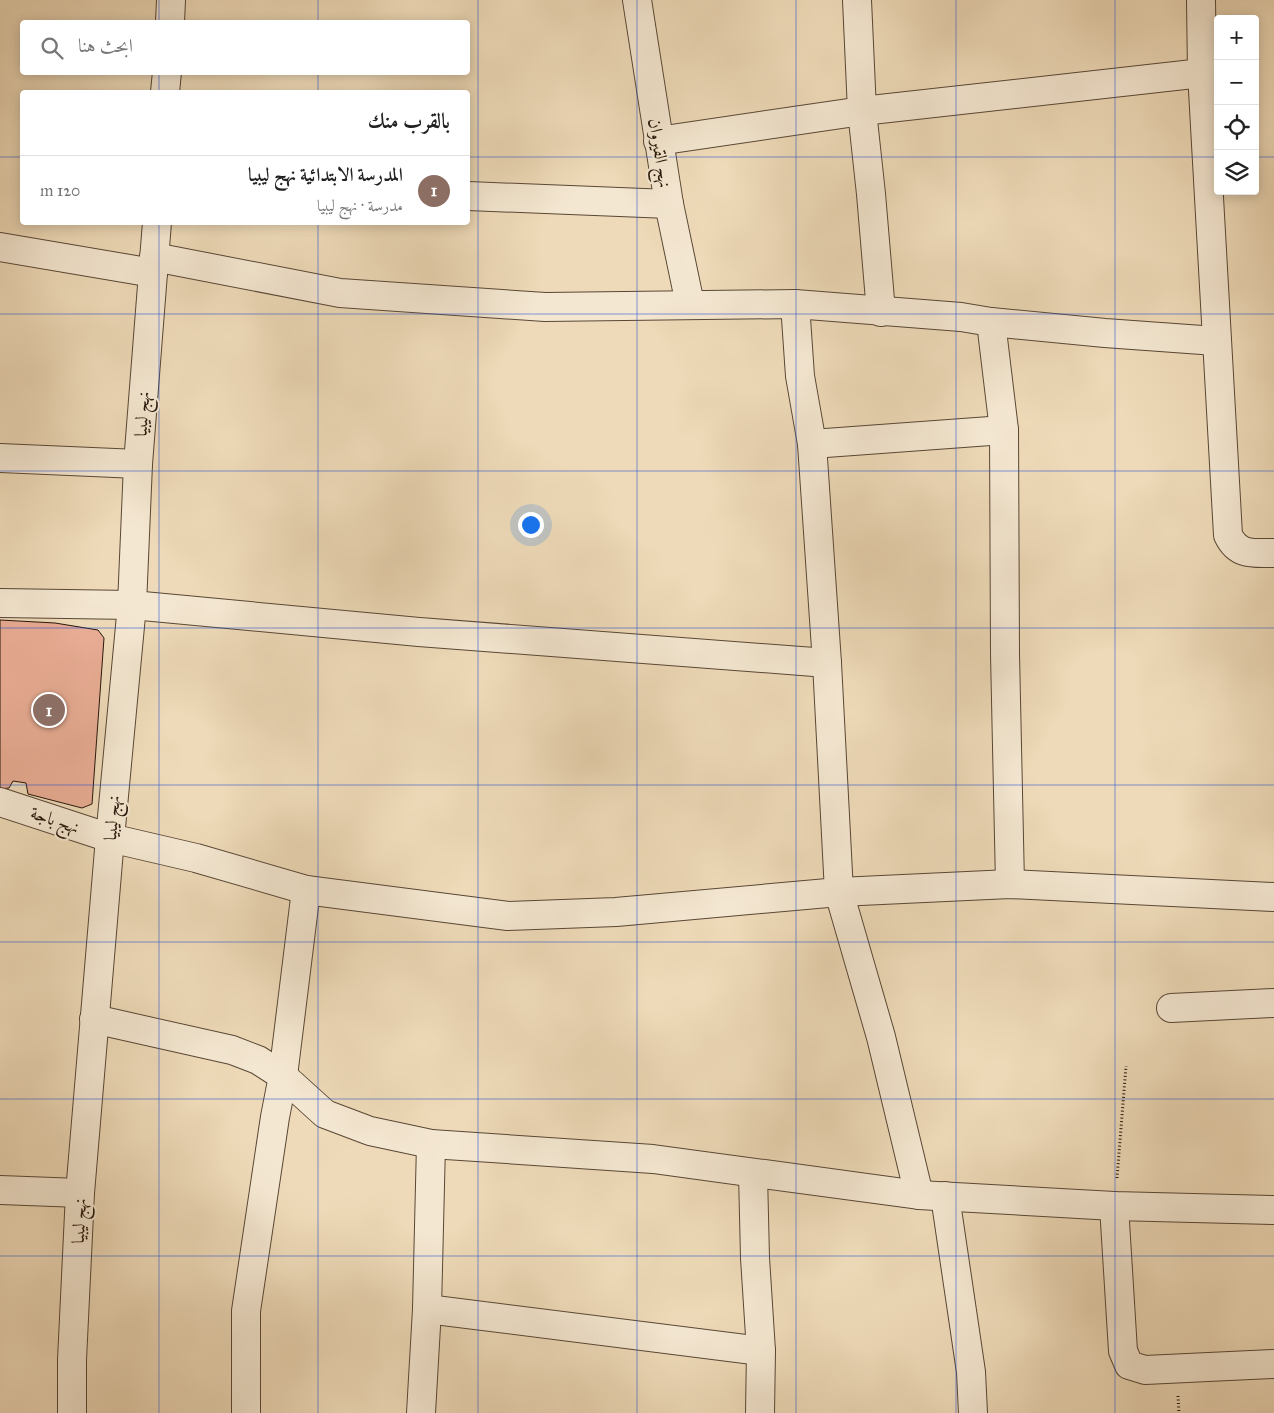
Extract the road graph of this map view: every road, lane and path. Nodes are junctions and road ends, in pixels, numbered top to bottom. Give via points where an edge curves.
1 (172, 0) edge
2 (637, 0) edge
3 (857, 0) edge
4 (1201, 0) edge
5 (170, 20) edge
6 (1202, 73) junction
7 (167, 75) edge
8 (165, 90) edge
9 (862, 111) junction
10 (658, 141) junction
11 (470, 196) edge
12 (669, 204) junction
13 (157, 225) edge
14 (0, 247) edge
15 (154, 265) junction
16 (690, 304) junction
17 (795, 304) junction
18 (881, 312) junction
19 (991, 322) junction
20 (1216, 341) junction
21 (1004, 430) junction
22 (812, 444) junction
23 (0, 458) edge
24 (138, 464) junction
25 (1274, 554) edge
26 (0, 603) edge
27 (132, 605) junction
28 (827, 664) junction
29 (0, 802) edge
30 (110, 838) junction
31 (1010, 884) junction
32 (306, 890) junction
33 (839, 892) junction
34 (1274, 897) edge
35 (1274, 1003) edge
36 (1171, 1008) dead end
37 (94, 1019) junction
38 (1126, 1066) dead end
39 (283, 1076) junction
40 (432, 1144) junction
41 (753, 1174) junction
42 (0, 1190) edge
43 (80, 1193) junction
44 (932, 1196) junction
45 (1114, 1206) junction
46 (1274, 1210) edge
47 (427, 1309) junction
48 (761, 1351) junction
49 (1274, 1364) edge
50 (72, 1413) edge
51 (246, 1413) edge
52 (421, 1413) edge
53 (760, 1413) edge
54 (974, 1413) edge

1 - 5 street
2 - 10 street, نهج القيروان
3 - 9 street
4 - 6 street
6 - 9 street
6 - 20 street
7 - 8 street
9 - 10 street
9 - 18 street
10 - 12 street, نهج القيروان
11 - 12 street
12 - 16 street, نهج القيروان
13 - 15 street, نهج ليبيا
14 - 15 street
15 - 16 street via 340,293 545,307
15 - 24 street, نهج ليبيا
16 - 17 street
17 - 18 street
17 - 22 street via 800,376
18 - 19 street
19 - 20 street
19 - 21 street
20 - 25 street via 1228,535 1232,544 1250,554
21 - 22 street
21 - 31 street
22 - 28 street
23 - 24 street
24 - 27 street, نهج ليبيا
26 - 27 street
27 - 28 street via 429,633
27 - 30 street, نهج ليبيا
28 - 33 street
29 - 30 street, نهج باجة
30 - 32 street, نهج باجة via 196,858
30 - 37 street, نهج ليبيا
31 - 33 street, نهج باجة
31 - 34 street, نهج باجة
32 - 33 street, نهج باجة via 508,916 616,912
32 - 39 street
33 - 44 street
35 - 36 street
37 - 39 street via 232,1050 258,1060
37 - 43 street, نهج ليبيا
38 - 45 path
39 - 40 street via 325,1114 370,1131
39 - 51 street via 246,1311
40 - 41 street via 653,1159
40 - 47 street
41 - 44 street
41 - 48 street
42 - 43 street
43 - 50 street, نهج ليبيا
44 - 45 street
44 - 54 street via 971,1372
45 - 46 street
45 - 49 street via 1123,1352 1129,1365 1145,1370
47 - 48 street
47 - 52 street
48 - 53 street

